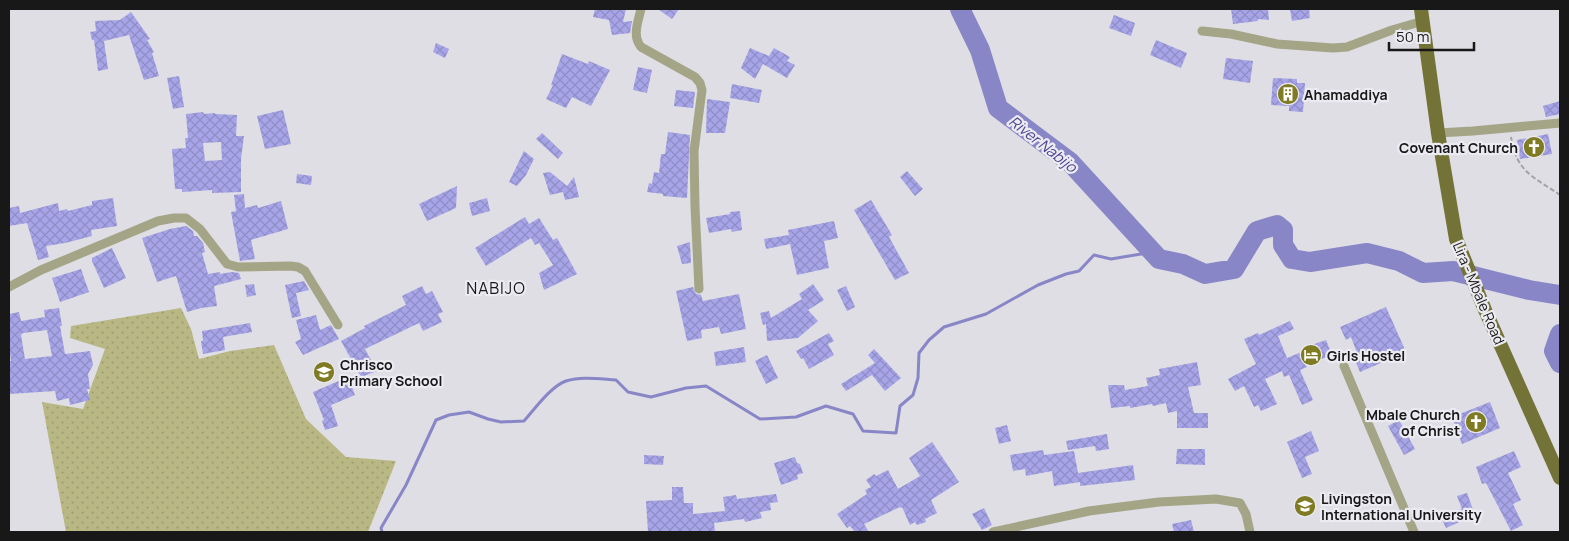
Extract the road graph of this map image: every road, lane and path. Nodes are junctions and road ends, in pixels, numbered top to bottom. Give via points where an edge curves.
1 (641, 9) edge
2 (1422, 15) edge
3 (1202, 31) dead end
4 (1560, 123) edge
5 (1510, 128) junction
6 (1438, 133) junction
7 (1560, 195) edge
8 (9, 287) edge
9 (699, 289) dead end
10 (338, 325) dead end
11 (1344, 366) dead end
12 (1560, 478) edge
13 (993, 532) edge
14 (1250, 532) edge
15 (1414, 532) edge

1 - 9 street via 637,42 695,77 702,90 694,151
2 - 3 street via 1347,47 1277,44
2 - 6 main road, Lira - Mbale Road
4 - 5 street
5 - 6 street
5 - 7 path via 1513,152 1524,171
6 - 12 main road, Lira - Mbale Road via 1456,239 1484,310
8 - 10 street via 41,270 158,221 186,218 200,229 227,264 238,267 290,266 305,271
11 - 15 street
13 - 14 street via 1089,511 1216,499 1240,503

